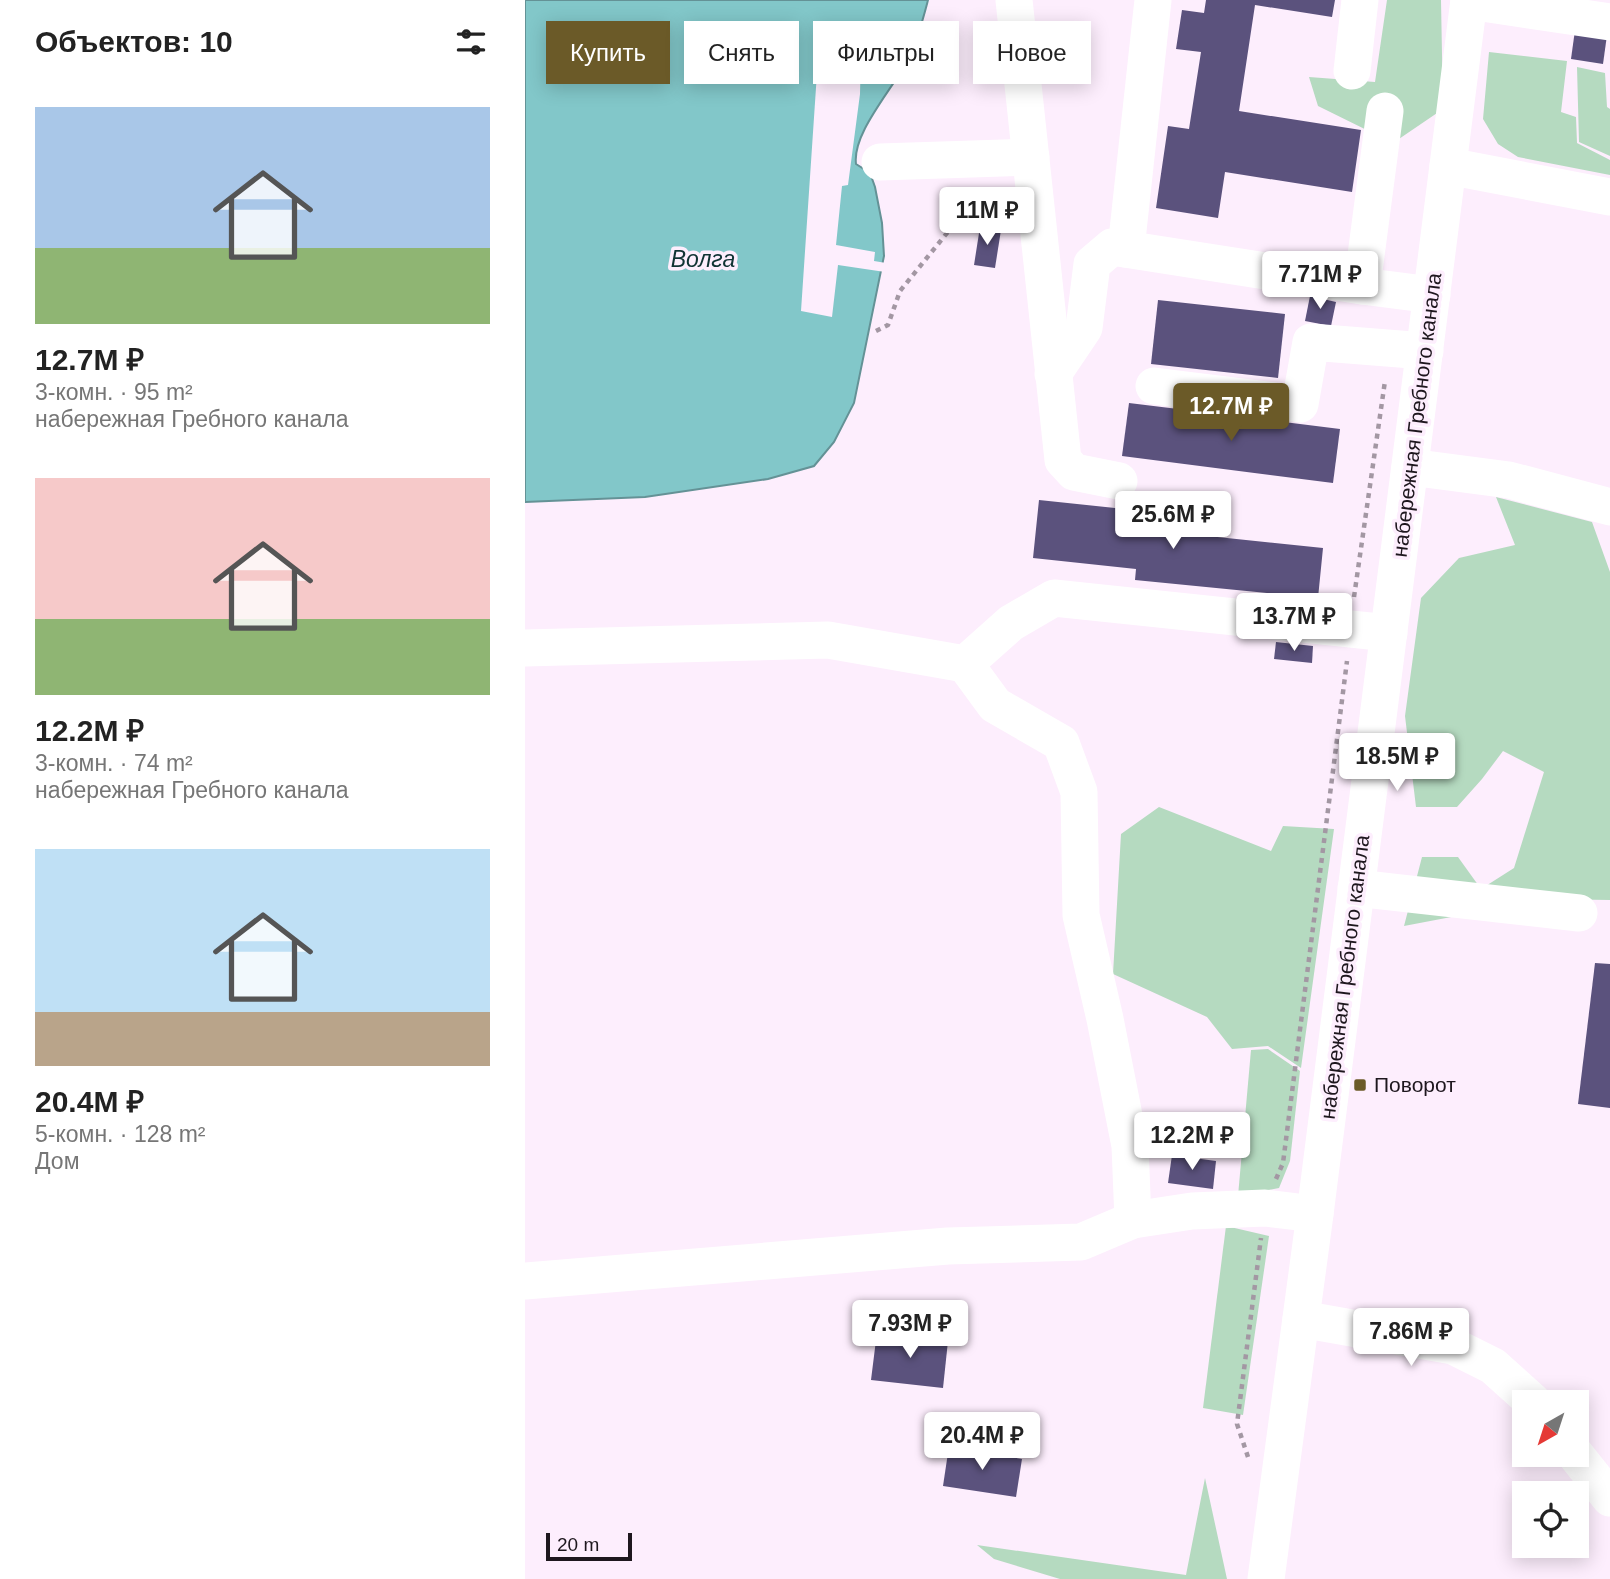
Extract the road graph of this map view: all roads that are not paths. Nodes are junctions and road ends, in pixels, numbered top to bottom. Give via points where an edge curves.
1 (1014, 0) edge
2 (1153, 0) edge
3 (1360, 0) edge
4 (1469, 0) edge
5 (1610, 22) edge
6 (1352, 71) dead end
7 (1385, 111) dead end
8 (1031, 157) junction
9 (880, 162) dead end
10 (1448, 166) junction
11 (1610, 197) edge
12 (1126, 249) junction
13 (1361, 286) junction
14 (1432, 295) junction
15 (1407, 350) junction
16 (1053, 374) junction
17 (1154, 386) dead end
18 (1410, 467) junction
19 (1119, 481) dead end
20 (1610, 507) edge
21 (1389, 633) junction
22 (525, 648) edge
23 (965, 664) junction
24 (1356, 888) junction
25 (1580, 913) dead end
26 (1315, 1214) junction
27 (1133, 1220) junction
28 (525, 1281) edge
29 (1301, 1319) junction
30 (1520, 1390) edge
31 (1585, 1467) edge
32 (1610, 1498) edge
33 (1266, 1579) edge

1 - 8 street
2 - 12 street
3 - 6 street
4 - 5 street
4 - 10 street, набережная Гребного канала
7 - 13 street
8 - 9 street
8 - 16 street
10 - 11 street
10 - 14 street, набережная Гребного канала
12 - 13 street
12 - 16 street via 1112,247 1092,264 1084,328
13 - 14 street
14 - 15 street, набережная Гребного канала
15 - 17 street via 1311,342 1300,404
15 - 18 street, набережная Гребного канала
16 - 19 street via 1063,460 1074,472
18 - 20 street via 1509,480
18 - 21 street, набережная Гребного канала
21 - 23 street via 1054,598 1011,623
21 - 24 street, набережная Гребного канала
22 - 23 street via 828,640
23 - 27 street via 995,705 1061,743 1079,792 1081,915 1130,1146
24 - 25 street
24 - 26 street, набережная Гребного канала
26 - 27 street via 1265,1208 1192,1210
26 - 29 street, набережная Гребного канала
27 - 28 street via 1081,1242 948,1246
29 - 30 street via 1453,1346 1493,1366
29 - 33 street, набережная Гребного канала
31 - 32 street

